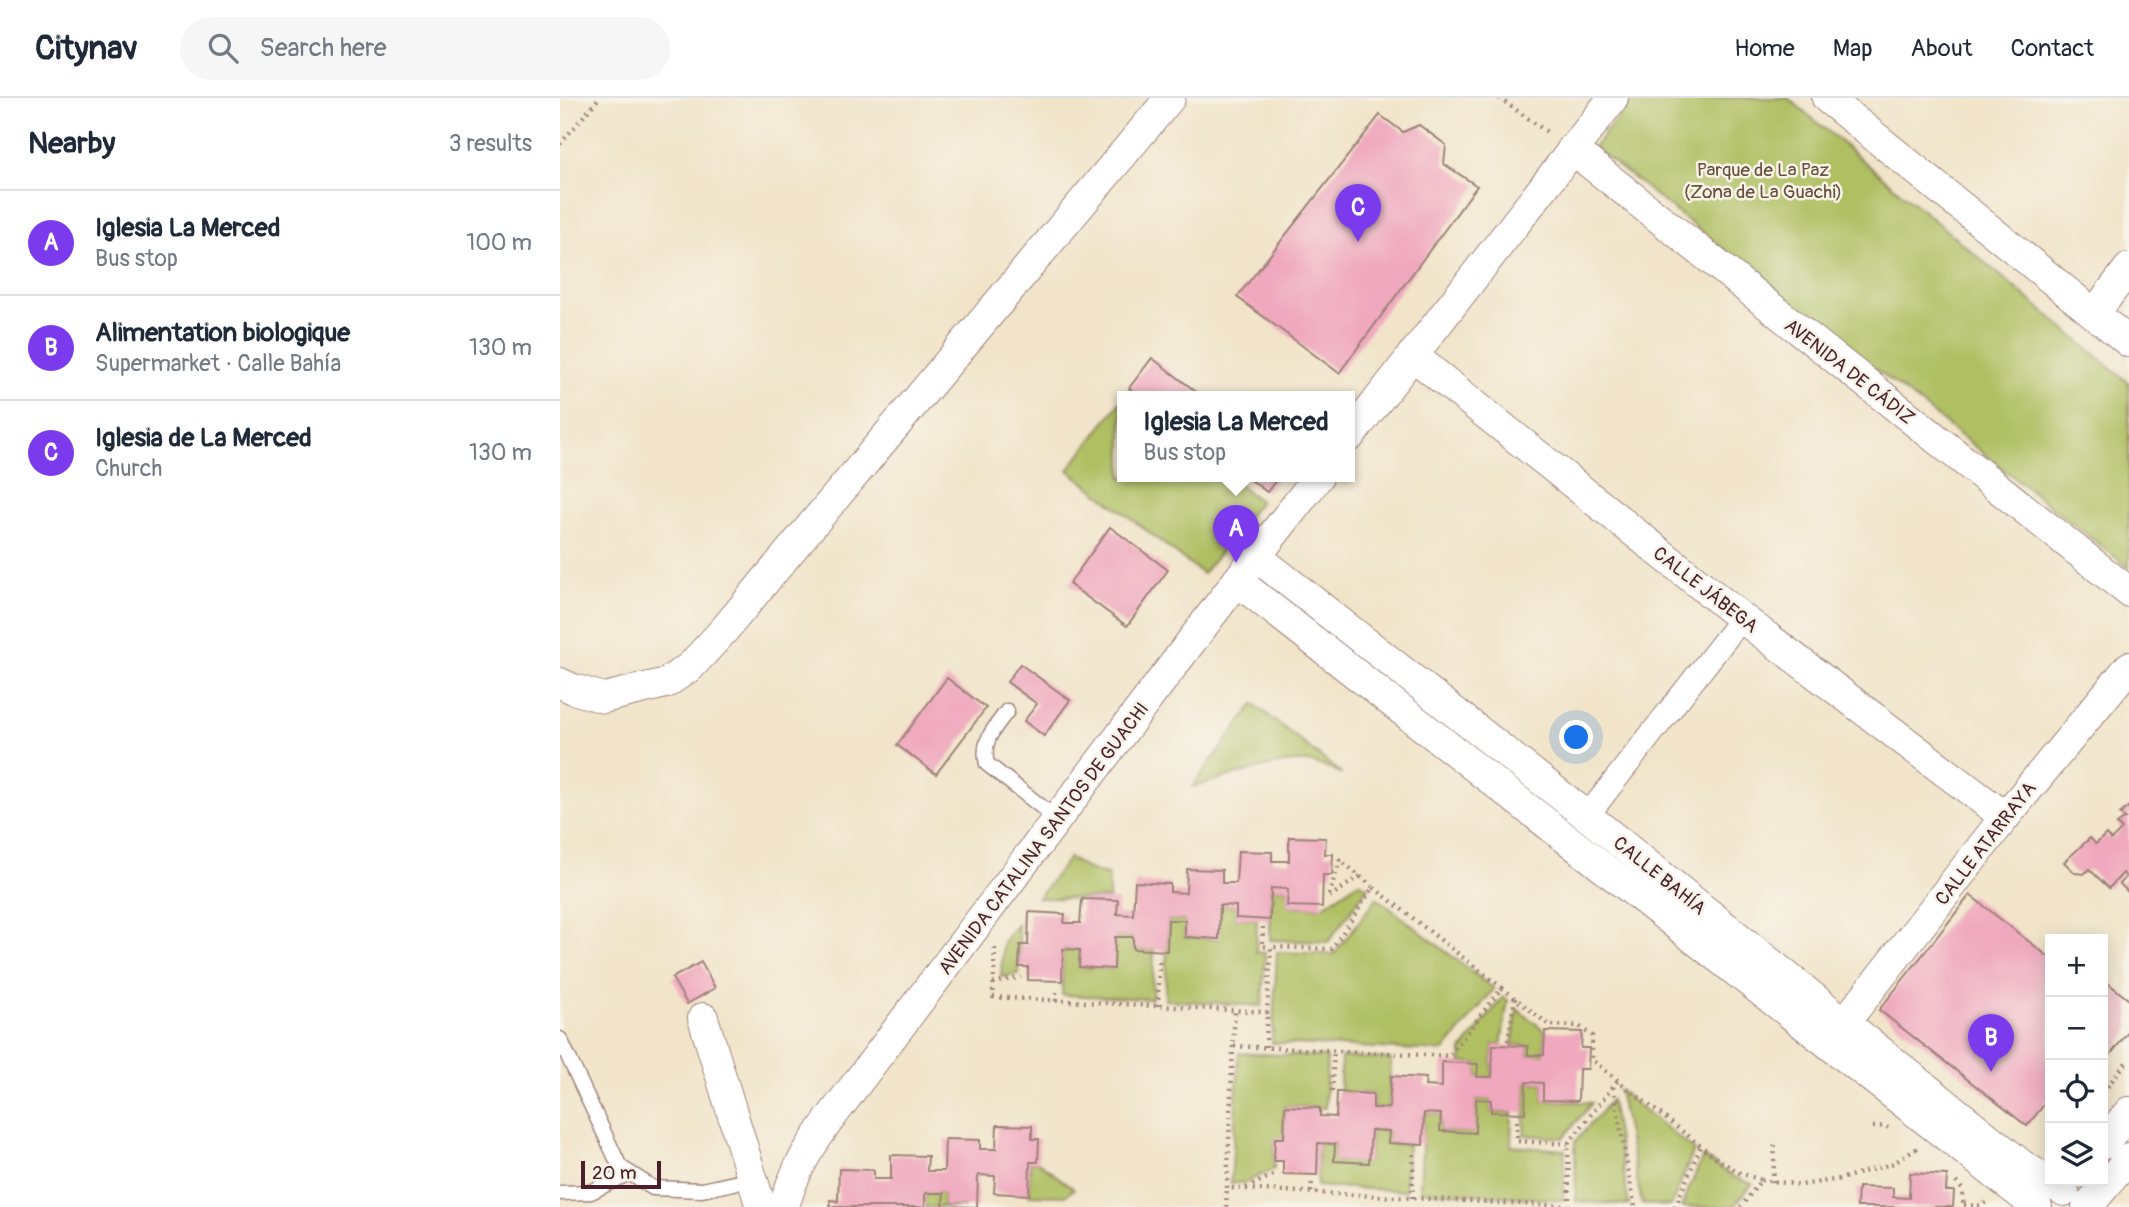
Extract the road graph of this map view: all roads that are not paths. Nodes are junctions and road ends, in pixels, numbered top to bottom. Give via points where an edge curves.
1 (1170, 98) edge
2 (1613, 98) edge
3 (1827, 98) edge
4 (1572, 149) junction
5 (2129, 268) edge
6 (2094, 314) junction
7 (2129, 342) edge
8 (1412, 355) junction
9 (1355, 429) edge
10 (1314, 482) edge
11 (1257, 557) junction
12 (1237, 581) junction
13 (2129, 592) edge
14 (1742, 618) junction
15 (2129, 667) edge
16 (560, 683) edge
17 (1007, 711) dead end
18 (1587, 816) junction
19 (2005, 817) junction
20 (1057, 819) junction
21 (703, 1018) dead end
22 (1845, 1022) junction
23 (560, 1039) edge
24 (1843, 1057) junction
25 (2129, 1112) edge
26 (2108, 1138) edge
27 (2129, 1158) edge
28 (629, 1173) junction
29 (560, 1193) edge
30 (757, 1193) edge
31 (2069, 1196) edge
32 (784, 1207) edge
33 (2037, 1207) edge

1 - 16 street via 690,667 666,683 604,698
2 - 4 street
3 - 6 street
4 - 8 street
4 - 13 street, AVENIDA DE CÁDIZ
5 - 6 street
6 - 7 street
8 - 9 street
8 - 14 street, CALLE JÁBEGA
10 - 11 street, AVENIDA CATALINA SANTOS DE GUACHI
11 - 12 street, AVENIDA CATALINA SANTOS DE GUACHI
11 - 18 street, CALLE BAHÍA
12 - 20 street, AVENIDA CATALINA SANTOS DE GUACHI
12 - 24 street, CALLE BAHÍA
14 - 18 street
14 - 19 street, CALLE JÁBEGA
15 - 19 street, CALLE ATARRAYA
17 - 20 lane via 986,739 987,764
18 - 22 street, CALLE BAHÍA
19 - 22 street, CALLE ATARRAYA
20 - 32 street, AVENIDA CATALINA SANTOS DE GUACHI via 805,1153
21 - 30 street
22 - 24 street
22 - 31 street, CALLE BAHÍA via 2022,1165
23 - 28 lane via 620,1167
24 - 33 street, CALLE BAHÍA
25 - 26 street
27 - 31 street
28 - 29 lane via 591,1192
28 - 30 lane via 653,1188

